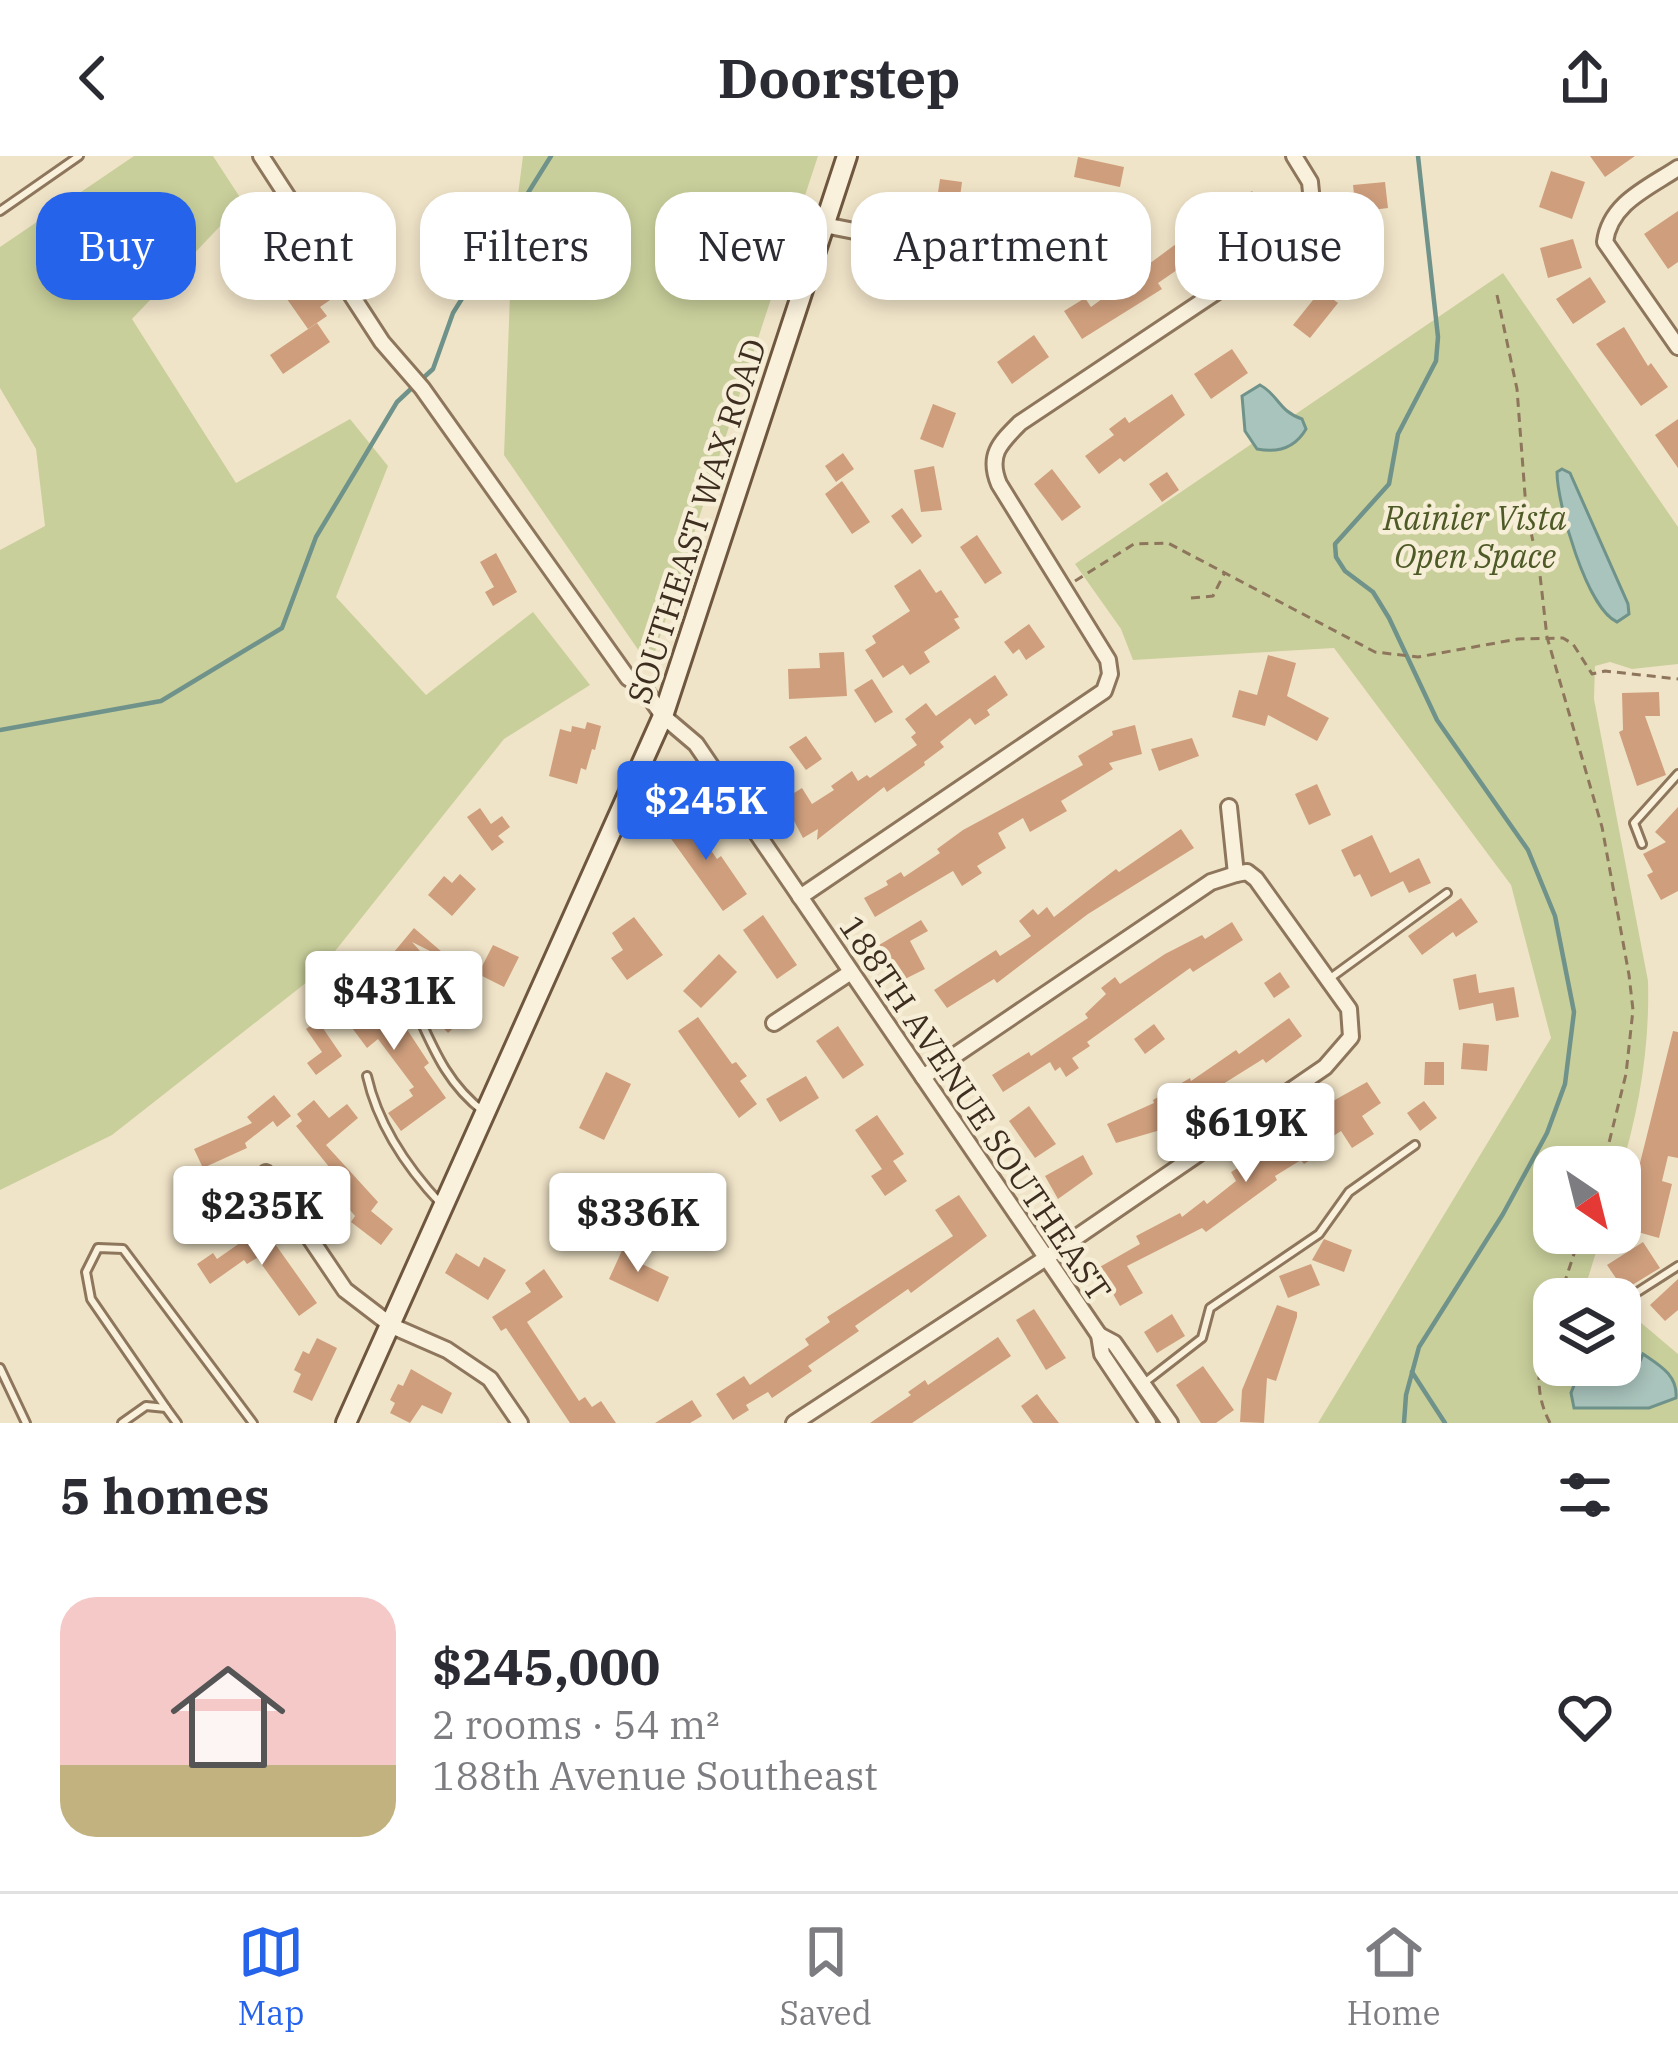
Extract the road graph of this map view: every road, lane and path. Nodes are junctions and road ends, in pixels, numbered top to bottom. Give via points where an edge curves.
1 (79, 156) edge
2 (261, 156) edge
3 (847, 156) edge
4 (1294, 156) edge
5 (1678, 168) edge
6 (0, 211) edge
7 (827, 216) edge
8 (1497, 295) dead end
9 (799, 300) edge
10 (1678, 347) edge
11 (1226, 571) junction
12 (1064, 588) junction
13 (1191, 598) dead end
14 (1547, 637) junction
15 (1678, 679) edge
16 (663, 716) junction
17 (1678, 774) edge
18 (1229, 807) dead end
19 (1642, 844) dead end
20 (1236, 874) junction
21 (1448, 893) dead end
22 (800, 897) junction
23 (851, 972) junction
24 (1328, 980) junction
25 (418, 1017) dead end
26 (774, 1024) dead end
27 (367, 1076) dead end
28 (922, 1077) junction
29 (487, 1114) junction
30 (1414, 1145) dead end
31 (1608, 1146) edge
32 (266, 1173) dead end
33 (445, 1207) junction
34 (1046, 1258) junction
35 (1678, 1266) edge
36 (1641, 1290) edge
37 (392, 1326) junction
38 (1099, 1335) junction
39 (0, 1368) edge
40 (1143, 1384) junction
41 (1539, 1386) edge
42 (166, 1408) junction
43 (26, 1423) edge
44 (122, 1423) edge
45 (176, 1423) edge
46 (253, 1423) edge
47 (346, 1423) edge
48 (520, 1423) edge
49 (794, 1423) edge
50 (1148, 1423) edge
51 (1170, 1423) edge
52 (1550, 1423) edge

1 - 6 lane
2 - 16 street, 188TH AVENUE SOUTHEAST via 382,342
3 - 7 street, SOUTHEAST WAX ROAD
4 - 12 street via 1310,182 1313,213 1294,240 1019,423 997,447 992,467 999,484
5 - 10 street via 1621,206 1605,242
8 - 14 path via 1517,389
9 - 16 street, SOUTHEAST WAX ROAD
11 - 12 path via 1150,540
11 - 13 path via 1213,596
11 - 14 path via 1375,652 1399,657
12 - 22 street via 1108,660 1103,692
14 - 15 path via 1569,641 1592,674
14 - 31 path via 1615,882 1631,996 1626,1075
16 - 22 street, 188TH AVENUE SOUTHEAST via 696,744
16 - 29 street, SOUTHEAST WAX ROAD
17 - 19 lane via 1634,823
18 - 20 street
20 - 24 street via 1256,879
20 - 28 street via 1210,882
21 - 24 lane
22 - 23 street, 188TH AVENUE SOUTHEAST
23 - 26 street
23 - 28 street, 188TH AVENUE SOUTHEAST
24 - 34 street via 1349,1010 1351,1037 1325,1067
25 - 29 lane via 444,1071
27 - 33 lane via 391,1137
28 - 34 street, 188TH AVENUE SOUTHEAST
29 - 33 street, SOUTHEAST WAX ROAD
30 - 40 lane via 1349,1192 1318,1234 1210,1308 1202,1338
32 - 37 street via 345,1290
33 - 37 street, SOUTHEAST WAX ROAD
34 - 38 street, 188TH AVENUE SOUTHEAST
34 - 49 street
35 - 36 lane
37 - 47 street, SOUTHEAST WAX ROAD
37 - 48 street via 490,1378
38 - 40 street, 188TH AVENUE SOUTHEAST
38 - 50 street, 188TH AVENUE SOUTHEAST via 1102,1354
39 - 43 lane
40 - 51 street, 188TH AVENUE SOUTHEAST
41 - 52 path
42 - 44 lane via 146,1406
42 - 45 lane
42 - 46 lane via 91,1299 86,1272 98,1248 123,1249

